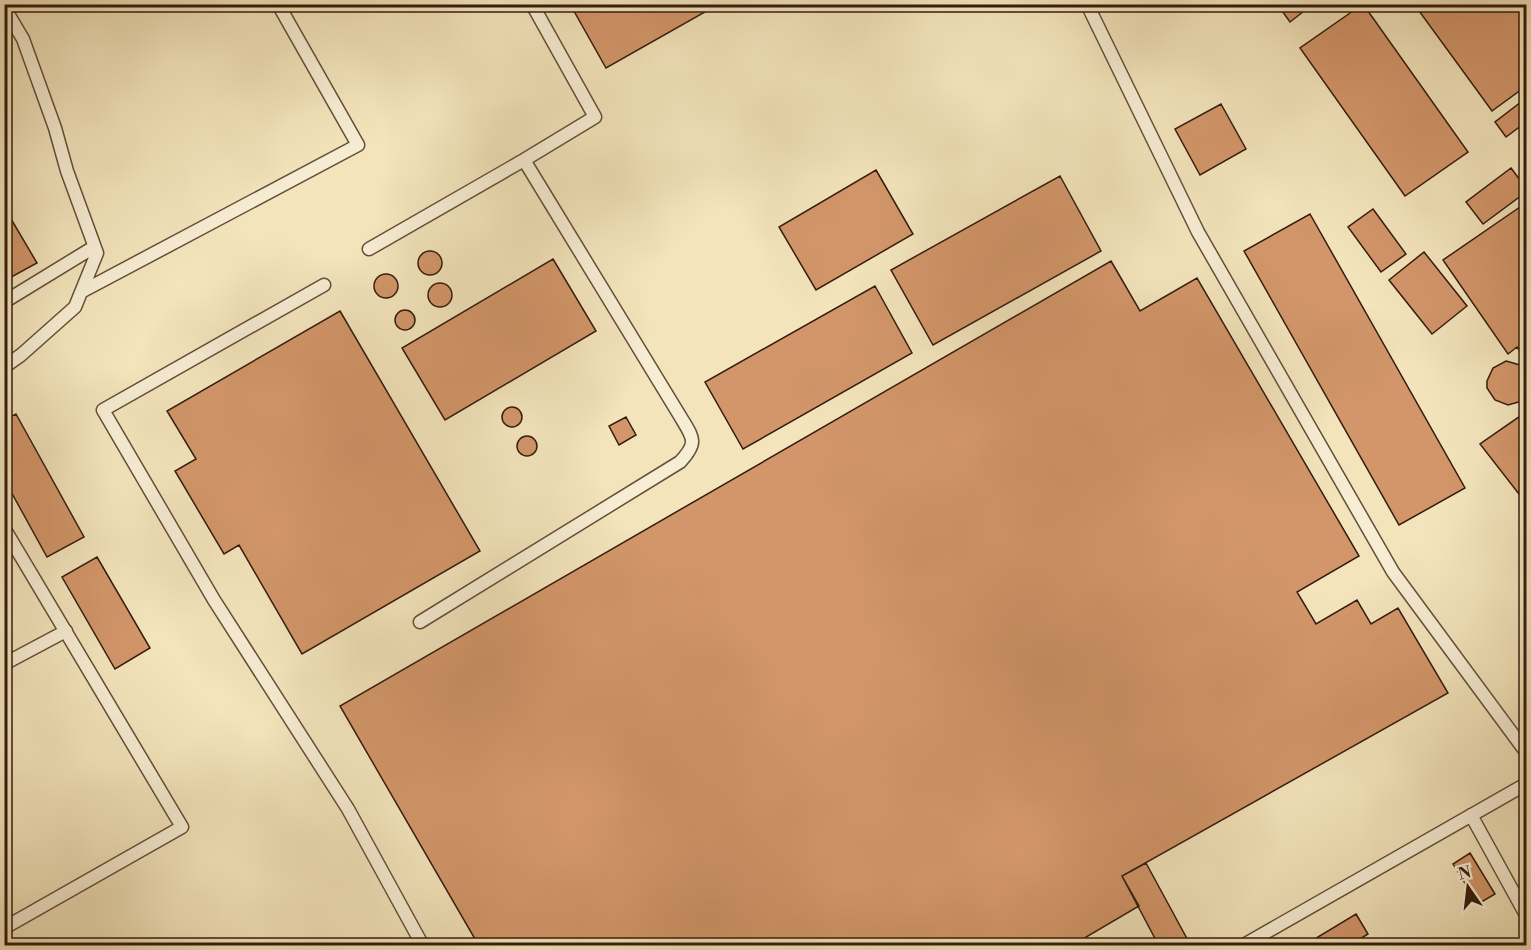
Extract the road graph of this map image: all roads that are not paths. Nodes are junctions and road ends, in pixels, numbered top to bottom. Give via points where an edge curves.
1 (278, 4) edge
2 (532, 4) edge
3 (1087, 4) edge
4 (4, 7) edge
5 (524, 160) junction
6 (94, 247) junction
7 (369, 249) dead end
8 (324, 285) dead end
9 (81, 292) junction
10 (4, 302) edge
11 (4, 367) edge
12 (4, 528) edge
13 (420, 622) dead end
14 (66, 631) junction
15 (4, 664) edge
16 (1527, 752) edge
17 (1527, 784) edge
18 (1471, 815) junction
19 (1527, 915) edge
20 (4, 928) edge
21 (423, 945) edge
22 (1242, 945) edge

1 - 9 lane via 358,145
2 - 5 lane via 595,117
3 - 16 lane via 1198,232 1393,572
4 - 6 lane via 23,39
5 - 7 lane
5 - 13 lane via 680,416 692,437 691,450 680,462
6 - 9 lane via 97,254
6 - 10 lane
8 - 21 lane via 103,410 214,600 348,810
9 - 11 lane via 75,306
12 - 14 lane
14 - 15 lane
14 - 20 lane via 182,827
17 - 18 lane
18 - 19 lane
18 - 22 lane

